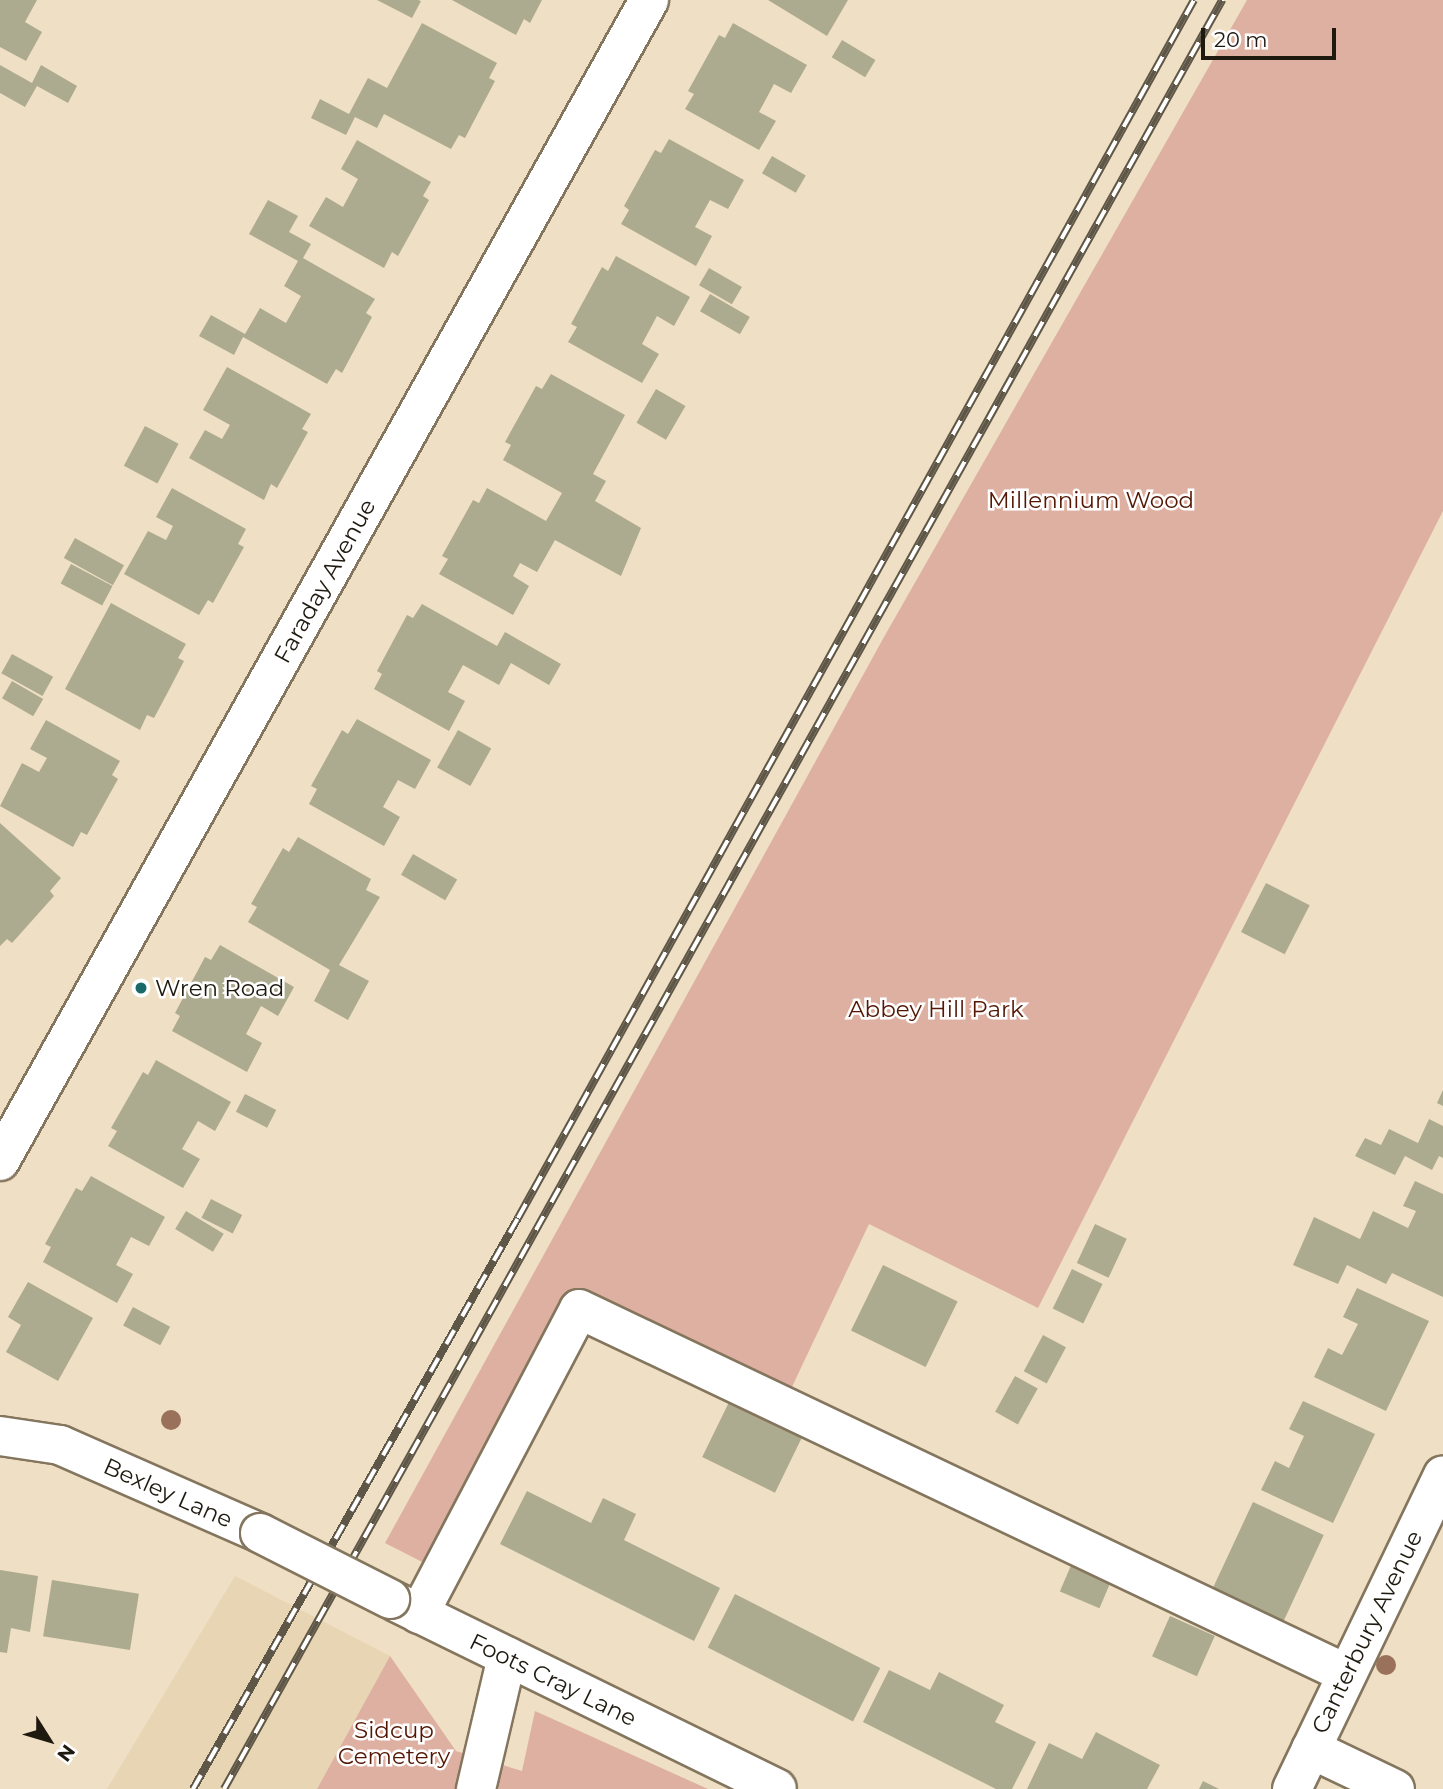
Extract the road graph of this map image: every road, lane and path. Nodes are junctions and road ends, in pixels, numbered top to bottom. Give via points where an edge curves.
1 (649, 0) edge
2 (2, 1151) edge
3 (0, 1436) edge
4 (1443, 1475) edge
5 (330, 1569) joint
6 (405, 1607) junction
7 (507, 1657) junction
8 (1347, 1674) junction
9 (1311, 1749) junction
10 (476, 1789) edge
11 (777, 1789) edge
12 (1292, 1789) edge
13 (1395, 1789) edge

1 - 2 street, Faraday Avenue
3 - 5 street, Bexley Lane, bridge via 60,1445 260,1533
4 - 8 street, Canterbury Avenue
5 - 6 street, Foots Cray Lane, bridge
6 - 7 street, Foots Cray Lane
6 - 8 street via 579,1309
7 - 10 street
7 - 11 street, Foots Cray Lane
8 - 9 street, Canterbury Avenue
9 - 12 street, Canterbury Avenue
9 - 13 street

